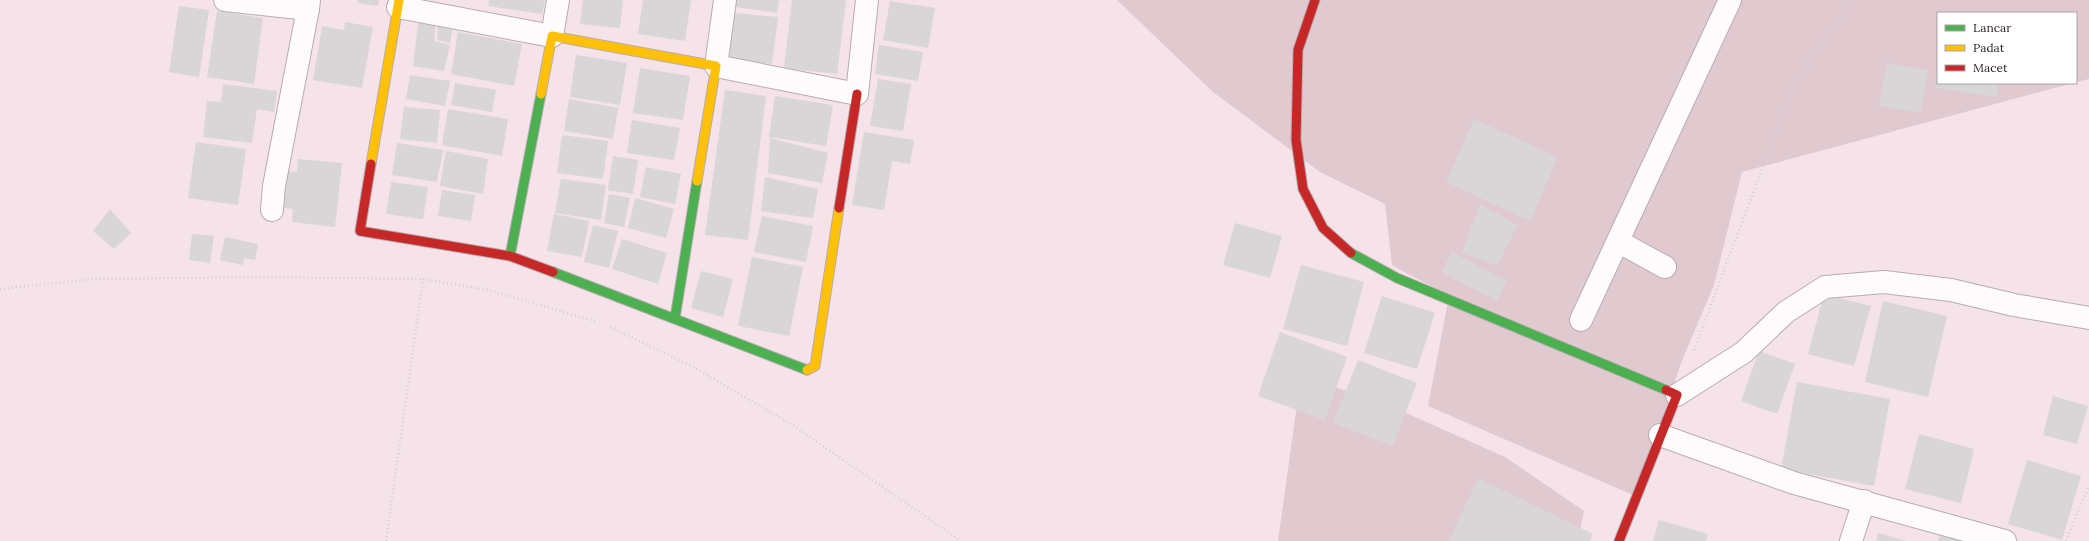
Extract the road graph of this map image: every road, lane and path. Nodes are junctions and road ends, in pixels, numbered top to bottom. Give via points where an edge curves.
1 (225, 0) edge
2 (558, 0) edge
3 (725, 0) edge
4 (867, 0) edge
5 (1315, 0) edge
6 (1730, 0) edge
7 (1853, 0) edge
8 (399, 3) edge
9 (308, 5) edge
10 (552, 36) junction
11 (716, 66) junction
12 (856, 94) junction
13 (272, 210) dead end
14 (1619, 242) junction
15 (510, 256) junction
16 (1665, 267) dead end
17 (423, 279) junction
18 (0, 289) edge
19 (675, 318) junction
20 (2089, 318) edge
21 (1581, 320) dead end
22 (1693, 351) dead end
23 (1677, 395) junction
24 (1660, 435) junction
25 (2089, 486) edge
26 (1864, 501) junction
27 (386, 541) edge
28 (961, 541) edge
29 (1618, 541) edge
30 (1852, 541) edge
31 (2005, 541) edge
32 (2066, 541) edge

1 - 9 street
2 - 10 street
3 - 11 street
4 - 12 street
5 - 23 street via 1298,50 1296,140 1303,189 1323,228 1351,253 1397,278
6 - 14 street
7 - 22 path via 1796,79
8 - 10 street
8 - 15 street via 360,231
9 - 13 street via 274,186
10 - 11 street
10 - 15 street
11 - 12 street
11 - 19 street
12 - 19 street via 815,366 808,371
14 - 16 street
14 - 21 street
15 - 19 street
17 - 18 path via 93,279
17 - 27 path
17 - 28 path via 488,290 547,306 604,324 649,344 794,426
20 - 23 street via 2014,305 1951,290 1884,282 1825,287 1786,312 1744,352
23 - 24 street
24 - 26 street via 1794,483
24 - 29 street
25 - 32 path
26 - 30 street
26 - 31 street

